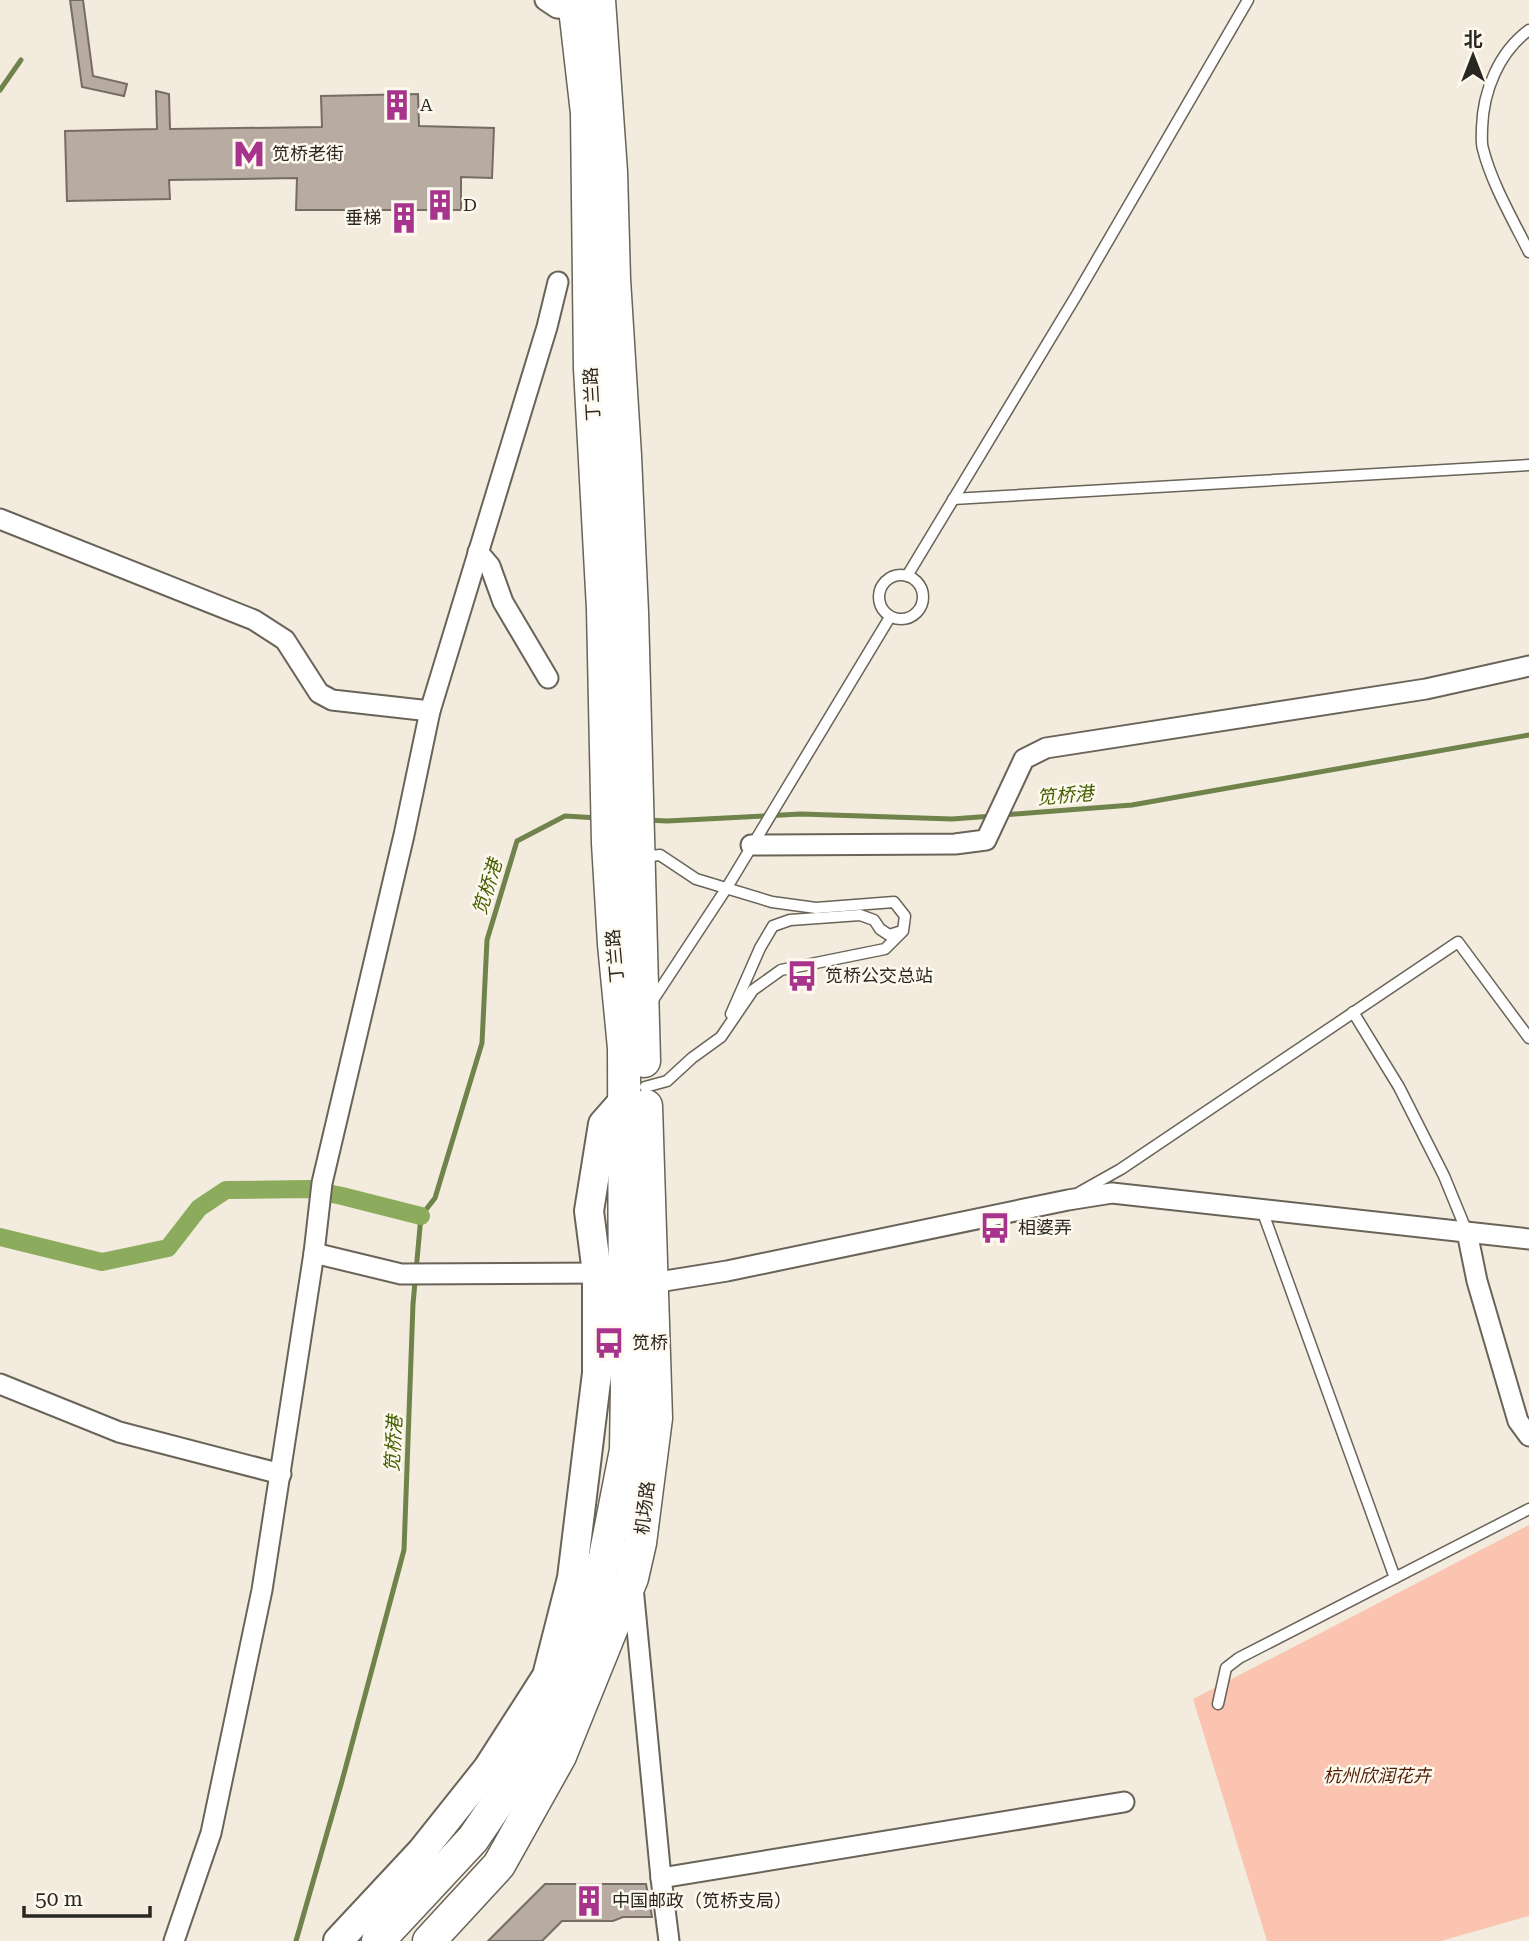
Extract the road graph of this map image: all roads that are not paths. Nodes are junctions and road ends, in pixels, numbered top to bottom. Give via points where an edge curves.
1 (1248, 0) edge
2 (583, 4) edge
3 (1529, 30) edge
4 (1529, 252) edge
5 (558, 282) dead end
6 (1529, 465) edge
7 (953, 499) junction
8 (0, 519) edge
9 (478, 552) junction
10 (907, 576) junction
11 (890, 617) junction
12 (1529, 666) edge
13 (548, 678) dead end
14 (430, 711) junction
15 (755, 840) junction
16 (628, 846) junction
17 (726, 889) junction
18 (903, 931) junction
19 (1353, 1012) junction
20 (632, 1022) junction
21 (720, 1037) junction
22 (1529, 1038) edge
23 (635, 1093) junction
24 (1068, 1200) junction
25 (1262, 1209) junction
26 (1467, 1232) junction
27 (1529, 1239) edge
28 (314, 1253) junction
29 (625, 1276) junction
30 (0, 1384) edge
31 (1529, 1436) edge
32 (281, 1474) junction
33 (1529, 1509) edge
34 (632, 1578) junction
35 (1395, 1578) junction
36 (1218, 1704) dead end
37 (1125, 1802) dead end
38 (661, 1878) junction
39 (174, 1941) edge
40 (338, 1941) edge
41 (378, 1941) edge
42 (429, 1941) edge
43 (669, 1941) edge

1 - 7 lane
2 - 16 main road, 丁兰路 via 610,159 637,789
2 - 16 main road, 丁兰路 via 590,368 603,609 606,789
3 - 4 lane via 1516,39 1494,72 1483,113 1482,148
5 - 9 street
6 - 7 lane
7 - 10 lane
8 - 14 street via 254,620 285,640 319,693 332,700
9 - 13 street via 490,566 502,602
9 - 14 street
10 - 11 lane via 886,580 879,592 880,607
10 - 11 lane via 919,584 921,606 911,617
11 - 15 lane
12 - 15 street via 1426,689 1046,748 1024,759 986,840 955,844
14 - 28 street via 321,1191
15 - 17 lane
16 - 17 lane via 660,855 696,879
16 - 20 main road, 丁兰路
17 - 18 lane via 816,908 894,902 905,916
17 - 20 lane
18 - 21 lane via 885,949 781,970 753,990
18 - 21 lane via 889,935 874,920 860,915 790,920 773,926
19 - 22 lane via 1458,942
19 - 24 lane
19 - 26 lane via 1399,1087
20 - 23 main road, 机场路
21 - 23 lane via 667,1081
23 - 29 main road, 机场路
23 - 29 main road, 机场路 via 603,1124 589,1211
24 - 25 street via 1112,1193
24 - 29 street via 727,1271
25 - 26 street
25 - 35 lane
26 - 27 street
26 - 31 street via 1518,1421
28 - 29 street via 408,1275
28 - 32 street
29 - 34 main road, 机场路 via 653,1363 656,1419
29 - 40 main road, 机场路 via 597,1373 572,1578 547,1676 488,1768 422,1851
29 - 41 main road, 机场路 via 626,1450 605,1557 580,1643 544,1736 473,1839
30 - 32 street via 119,1432
32 - 39 street via 262,1590 211,1833
33 - 35 lane
34 - 38 street
34 - 42 main road, 机场路 via 561,1756 499,1865
35 - 36 lane via 1239,1658 1226,1668
37 - 38 street
38 - 43 street

